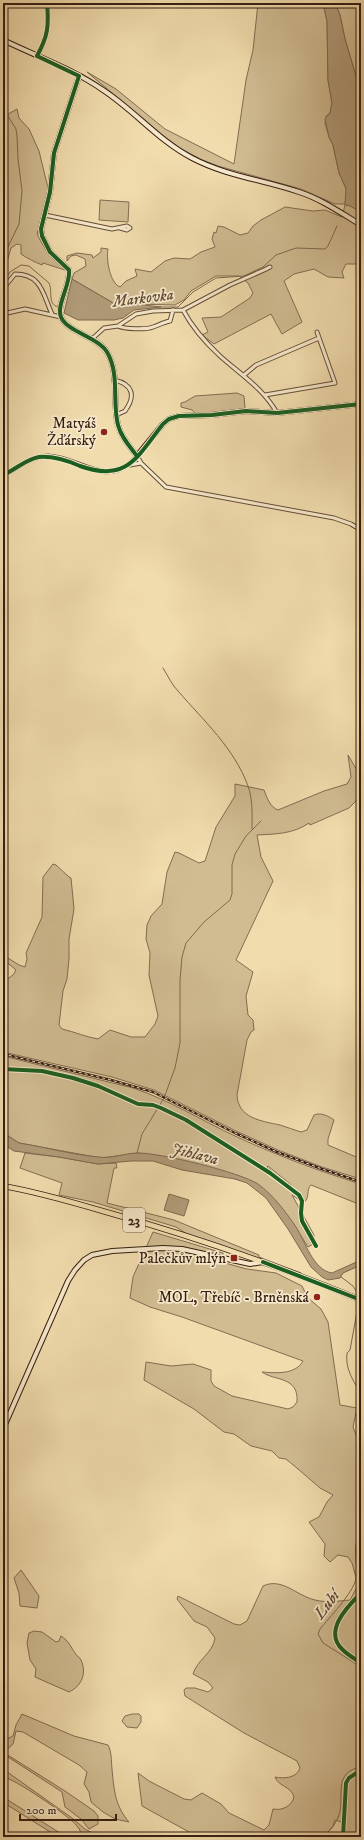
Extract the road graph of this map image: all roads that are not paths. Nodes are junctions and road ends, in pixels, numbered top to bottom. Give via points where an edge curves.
1 (47, 3) edge
2 (3, 40) edge
3 (37, 56) junction
4 (79, 76) junction
5 (45, 215) junction
6 (361, 224) edge
7 (120, 228) dead end
8 (270, 266) dead end
9 (6, 285) dead end
10 (173, 310) junction
11 (183, 310) junction
12 (3, 314) edge
13 (52, 314) junction
14 (61, 317) junction
15 (118, 326) junction
16 (317, 332) dead end
17 (319, 338) junction
18 (92, 339) junction
19 (244, 375) junction
20 (114, 380) junction
21 (265, 395) junction
22 (361, 404) edge
23 (277, 413) junction
24 (116, 415) junction
25 (137, 456) junction
26 (141, 463) junction
27 (130, 465) junction
28 (3, 474) edge
29 (361, 530) edge
30 (3, 1186) edge
31 (262, 1262) junction
32 (361, 1300) edge
33 (361, 1362) edge
34 (361, 1371) edge
35 (3, 1429) edge

1 - 3 street via 48,29
2 - 3 street
3 - 4 street
4 - 5 street via 54,154
4 - 6 street via 104,91 170,144 193,159 218,169 300,192
5 - 7 street
5 - 14 street via 42,236 50,252 69,270 70,276
8 - 11 street
9 - 13 street via 15,274 26,275 42,289
10 - 11 street
10 - 15 street via 136,314
10 - 15 street via 170,321 153,327 128,329
11 - 19 street via 219,355
12 - 13 street via 25,309
13 - 14 street
14 - 18 street via 67,324
15 - 18 street via 104,328
16 - 17 street
17 - 19 street via 256,364
17 - 21 street via 335,383
18 - 20 street via 108,353
19 - 21 street
20 - 24 street
20 - 24 street via 125,382 131,390 124,411
21 - 23 street
22 - 23 street
23 - 25 street via 246,411 169,419 162,424
24 - 25 street via 121,434
25 - 26 street
25 - 27 street
26 - 27 street
26 - 29 street via 166,487 334,518
27 - 28 street via 107,472 50,456 36,457
30 - 31 main road, 23 via 43,1194 140,1222
31 - 32 main road, 23
31 - 35 street via 253,1264 182,1249 163,1248 106,1252 88,1258 77,1266 70,1277
33 - 34 street

